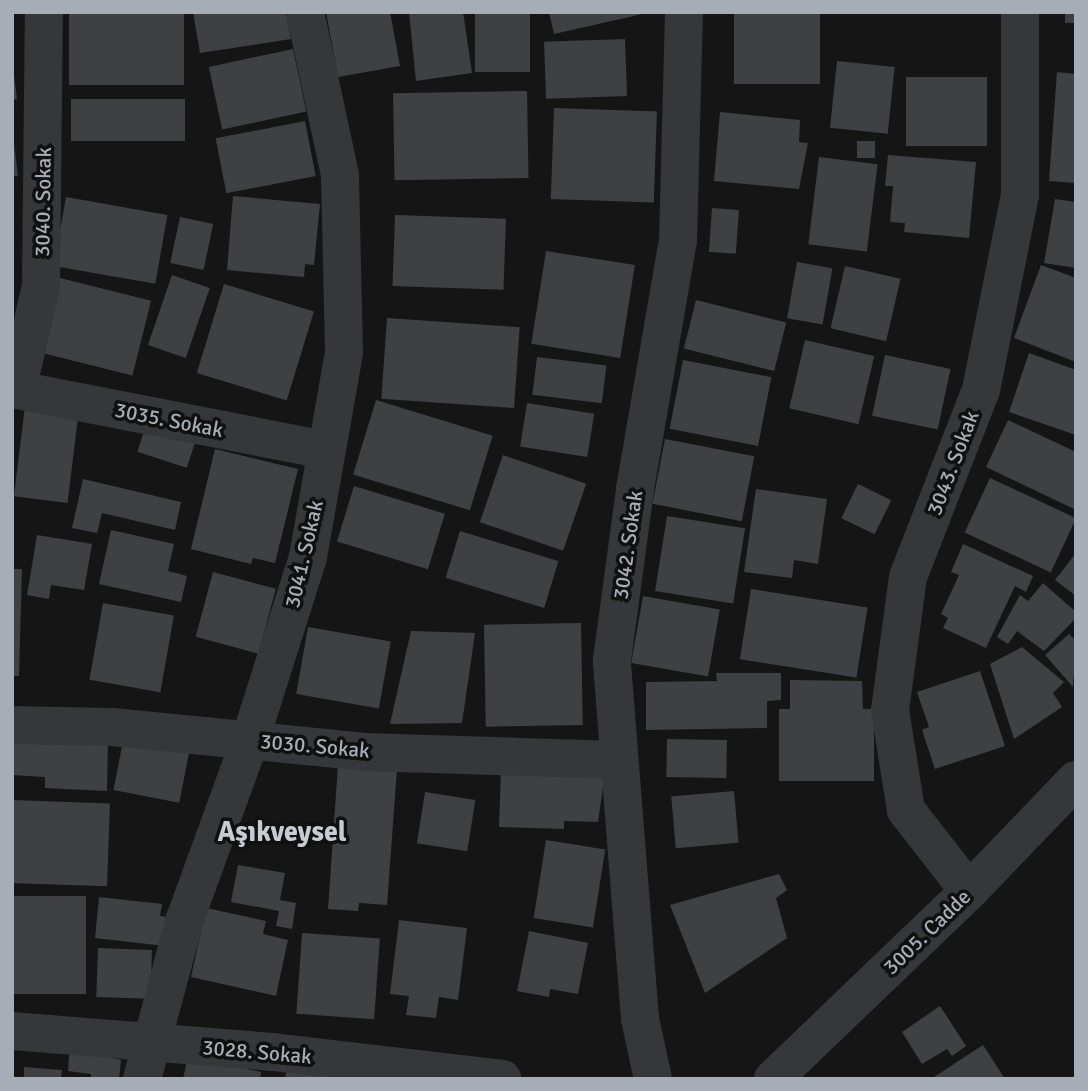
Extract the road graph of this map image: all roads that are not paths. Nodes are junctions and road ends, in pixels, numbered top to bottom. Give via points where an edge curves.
1 (44, 12) edge
2 (305, 12) edge
3 (684, 12) edge
4 (1020, 12) edge
5 (15, 390) edge
6 (326, 450) junction
7 (12, 725) edge
8 (250, 740) junction
9 (618, 760) junction
10 (1076, 780) edge
11 (969, 891) junction
12 (12, 1031) edge
13 (147, 1061) edge
14 (407, 1073) edge
15 (502, 1079) edge
16 (653, 1079) edge
17 (773, 1079) edge

1 - 5 street, 3040. Sokak via 41,285
2 - 6 street, 3041. Sokak via 340,175 344,352
3 - 9 street, 3042. Sokak via 678,241 635,489 612,660
4 - 11 street, 3043. Sokak via 1020,195 981,390 908,577 890,710 906,810
5 - 6 street, 3035. Sokak
6 - 8 street, 3041. Sokak via 308,557
7 - 8 street, 3030. Sokak via 112,727
8 - 9 street, 3030. Sokak via 365,752
8 - 13 street, 3041. Sokak via 185,919
9 - 16 street, 3042. Sokak via 640,1019
10 - 11 street, 3005. Cadde
11 - 17 street, 3005. Cadde
12 - 13 street, 3028. Sokak
13 - 14 street, 3028. Sokak
14 - 15 street, 3028. Sokak

